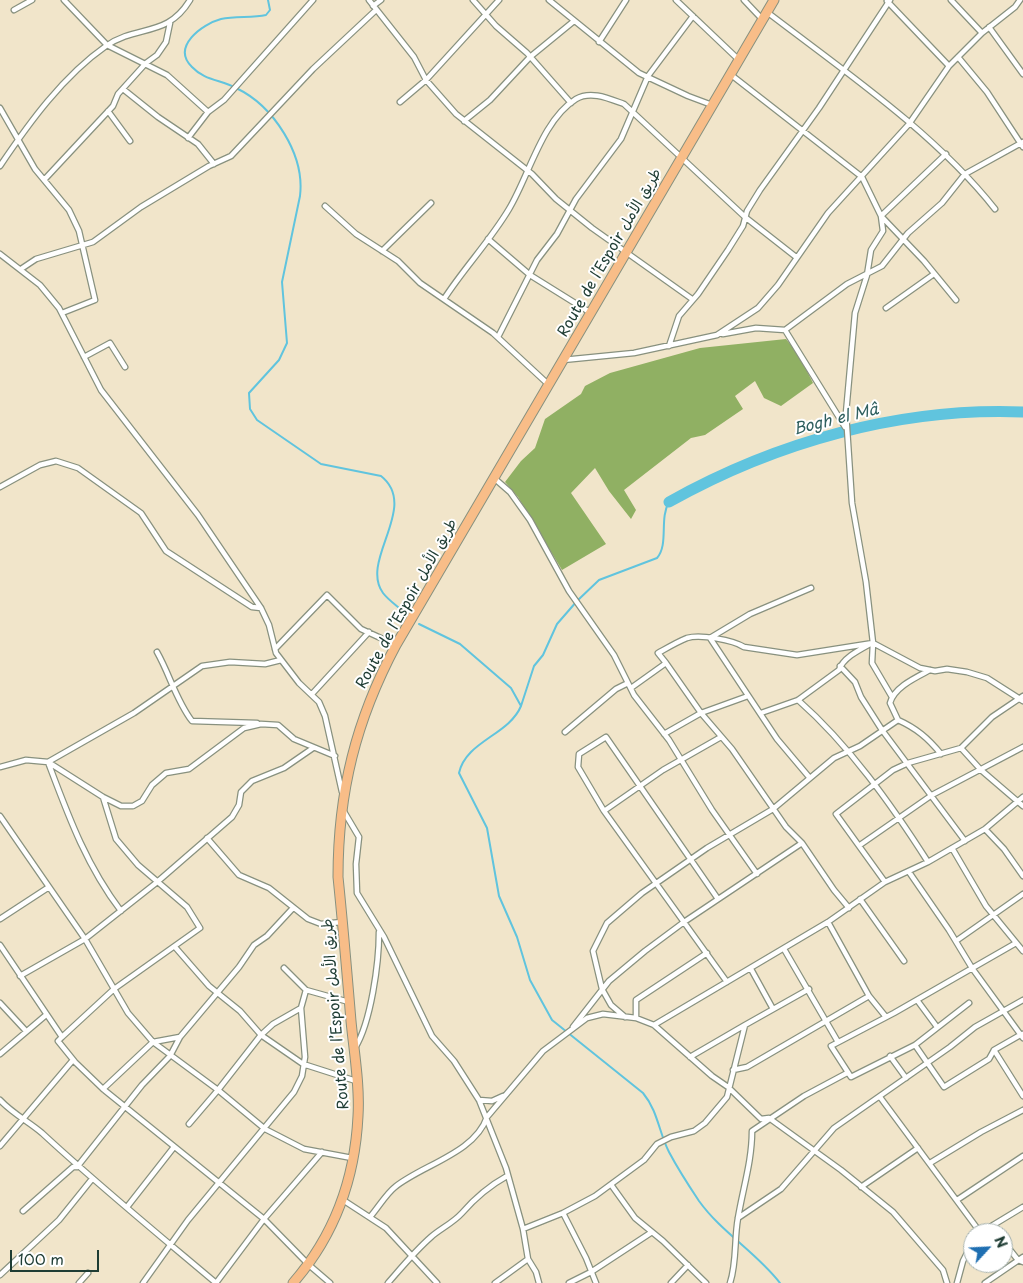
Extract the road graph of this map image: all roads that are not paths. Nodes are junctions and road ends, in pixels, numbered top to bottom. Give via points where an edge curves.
1 (32, 0) edge
2 (64, 0) edge
3 (190, 0) edge
4 (312, 0) edge
5 (369, 0) edge
6 (381, 0) edge
7 (473, 0) edge
8 (499, 0) edge
9 (549, 0) edge
10 (626, 0) edge
11 (676, 0) edge
12 (744, 0) edge
13 (774, 0) edge
14 (951, 0) edge
15 (1020, 0) edge
16 (888, 1) edge
17 (374, 8) junction
18 (14, 10) dead end
19 (485, 14) junction
20 (692, 16) junction
21 (765, 16) junction
22 (574, 21) junction
23 (170, 23) junction
24 (989, 27) junction
25 (982, 33) junction
26 (599, 42) junction
27 (107, 45) junction
28 (530, 57) junction
29 (958, 57) junction
30 (739, 60) junction
31 (146, 63) junction
32 (949, 66) junction
33 (844, 71) junction
34 (730, 74) junction
35 (1023, 74) edge
36 (648, 76) junction
37 (426, 80) junction
38 (123, 89) junction
39 (400, 102) dead end
40 (571, 103) junction
41 (712, 105) junction
42 (0, 108) edge
43 (108, 111) junction
44 (632, 111) junction
45 (208, 112) junction
46 (464, 121) junction
47 (909, 124) junction
48 (802, 129) junction
49 (188, 138) junction
50 (17, 140) junction
51 (130, 141) dead end
52 (1022, 145) edge
53 (946, 154) junction
54 (681, 158) junction
55 (214, 164) junction
56 (0, 166) edge
57 (528, 171) junction
58 (965, 174) junction
59 (862, 177) junction
60 (44, 180) junction
61 (431, 203) dead end
62 (325, 206) dead end
63 (995, 209) dead end
64 (570, 211) junction
65 (881, 216) junction
66 (745, 217) junction
67 (903, 238) junction
68 (488, 239) junction
69 (82, 244) junction
70 (382, 251) junction
71 (626, 252) junction
72 (0, 254) edge
73 (796, 257) junction
74 (21, 269) junction
75 (934, 274) junction
76 (530, 275) junction
77 (867, 275) junction
78 (444, 299) junction
79 (692, 299) junction
80 (956, 300) dead end
81 (886, 308) dead end
82 (62, 313) junction
83 (591, 313) junction
84 (785, 330) junction
85 (717, 335) junction
86 (498, 337) junction
87 (669, 346) junction
88 (84, 356) junction
89 (564, 360) junction
90 (125, 367) dead end
91 (549, 385) junction
92 (847, 430) junction
93 (494, 478) junction
94 (0, 487) edge
95 (812, 588) dead end
96 (261, 608) junction
97 (369, 632) junction
98 (710, 638) junction
99 (873, 643) junction
100 (396, 645) junction
101 (275, 648) junction
102 (156, 652) dead end
103 (281, 660) junction
104 (666, 663) junction
105 (840, 666) junction
106 (930, 670) junction
107 (174, 686) junction
108 (630, 686) junction
109 (312, 694) junction
110 (748, 696) junction
111 (892, 696) junction
112 (1022, 698) edge
113 (798, 700) junction
114 (701, 713) junction
115 (761, 713) junction
116 (898, 720) junction
117 (261, 724) junction
118 (882, 730) junction
119 (565, 732) dead end
120 (664, 734) junction
121 (721, 737) junction
122 (1023, 747) edge
123 (313, 748) junction
124 (961, 748) junction
125 (848, 752) junction
126 (941, 754) junction
127 (335, 756) junction
128 (681, 761) junction
129 (48, 762) junction
130 (908, 763) junction
131 (0, 767) edge
132 (981, 770) junction
133 (809, 777) junction
134 (875, 785) junction
135 (640, 786) junction
136 (932, 795) junction
137 (103, 797) junction
138 (1023, 797) edge
139 (343, 798) junction
140 (1021, 804) edge
141 (342, 808) junction
142 (774, 809) junction
143 (604, 811) junction
144 (0, 816) edge
145 (901, 818) junction
146 (985, 829) junction
147 (730, 835) junction
148 (207, 838) junction
149 (965, 841) junction
150 (802, 843) junction
151 (860, 845) junction
152 (952, 848) junction
153 (691, 859) junction
154 (928, 862) junction
155 (909, 872) junction
156 (757, 874) junction
157 (1023, 876) edge
158 (885, 882) junction
159 (156, 883) junction
160 (656, 884) junction
161 (50, 886) junction
162 (1023, 894) edge
163 (718, 899) junction
164 (860, 899) junction
165 (293, 908) junction
166 (849, 908) junction
167 (121, 911) junction
168 (993, 913) junction
169 (0, 919) edge
170 (342, 922) junction
171 (684, 922) junction
172 (828, 922) junction
173 (379, 931) junction
174 (85, 939) junction
175 (956, 941) junction
176 (1016, 943) junction
177 (0, 945) edge
178 (175, 947) junction
179 (784, 949) junction
180 (1023, 951) edge
181 (707, 953) junction
182 (904, 961) dead end
183 (284, 968) dead end
184 (972, 968) junction
185 (751, 969) junction
186 (20, 976) junction
187 (727, 982) junction
188 (114, 989) junction
189 (602, 989) junction
190 (808, 989) junction
191 (306, 990) junction
192 (216, 992) junction
193 (869, 996) junction
194 (917, 1000) junction
195 (1023, 1000) edge
196 (0, 1003) edge
197 (350, 1003) junction
198 (969, 1003) dead end
199 (301, 1008) junction
200 (773, 1009) junction
201 (1004, 1012) junction
202 (46, 1015) junction
203 (625, 1017) junction
204 (886, 1017) junction
205 (636, 1018) junction
206 (825, 1021) junction
207 (745, 1025) junction
208 (654, 1026) junction
209 (937, 1027) junction
210 (26, 1031) junction
211 (569, 1032) junction
212 (261, 1035) junction
213 (1022, 1035) edge
214 (62, 1037) junction
215 (180, 1037) junction
216 (153, 1042) junction
217 (838, 1042) junction
218 (915, 1044) junction
219 (354, 1049) junction
220 (994, 1050) junction
221 (0, 1054) edge
222 (170, 1056) junction
223 (890, 1056) junction
224 (690, 1057) junction
225 (73, 1060) junction
226 (928, 1063) junction
227 (303, 1064) junction
228 (733, 1070) junction
229 (847, 1073) junction
230 (906, 1078) junction
231 (356, 1081) junction
232 (728, 1087) junction
233 (103, 1089) junction
234 (218, 1090) junction
235 (504, 1096) junction
236 (1023, 1096) edge
237 (880, 1097) junction
238 (0, 1100) edge
239 (479, 1100) junction
240 (124, 1106) junction
241 (1023, 1110) edge
242 (487, 1117) junction
243 (769, 1118) junction
244 (24, 1120) junction
245 (189, 1124) dead end
246 (265, 1129) junction
247 (0, 1146) edge
248 (174, 1147) junction
249 (918, 1148) junction
250 (322, 1152) junction
251 (813, 1152) junction
252 (1023, 1156) edge
253 (353, 1158) junction
254 (930, 1163) junction
255 (77, 1167) junction
256 (507, 1176) junction
257 (92, 1179) junction
258 (218, 1183) junction
259 (612, 1186) junction
260 (861, 1187) junction
261 (343, 1200) junction
262 (957, 1200) junction
263 (127, 1207) junction
264 (1023, 1207) edge
265 (23, 1211) dead end
266 (563, 1213) junction
267 (370, 1217) junction
268 (738, 1218) junction
269 (264, 1219) junction
270 (973, 1223) edge
271 (995, 1223) edge
272 (523, 1229) junction
273 (652, 1232) junction
274 (171, 1245) junction
275 (411, 1256) junction
276 (528, 1259) junction
277 (1021, 1260) edge
278 (963, 1261) edge
279 (309, 1265) junction
280 (688, 1265) junction
281 (592, 1272) junction
282 (88, 1273) dead end
283 (0, 1275) edge
284 (79, 1283) edge
285 (143, 1283) edge
286 (216, 1283) edge
287 (293, 1283) edge
288 (330, 1283) edge
289 (388, 1283) edge
290 (437, 1283) edge
291 (495, 1283) edge
292 (539, 1283) edge
293 (569, 1283) edge
294 (596, 1283) edge
295 (671, 1283) edge
296 (706, 1283) edge
297 (730, 1283) edge
298 (947, 1283) edge
299 (957, 1283) edge
300 (985, 1283) edge

1 - 18 street
2 - 27 street
3 - 23 street
4 - 45 street via 224,100
5 - 17 street
6 - 17 street
7 - 19 street
8 - 19 street
9 - 22 street
10 - 26 street
11 - 20 street
12 - 21 street
13 - 21 highway, Route de l’Espoir طريق الأمل
14 - 25 street
15 - 24 street
16 - 32 street
16 - 33 street
17 - 37 street via 414,56
17 - 55 street via 250,137 230,156
19 - 28 street
19 - 37 street
20 - 30 street
20 - 36 street
21 - 30 highway, Route de l’Espoir طريق الأمل
21 - 33 street
22 - 26 street
22 - 28 street
23 - 27 street
23 - 31 street via 166,42
24 - 25 street
24 - 35 street
25 - 29 street
26 - 36 street via 639,73
27 - 31 street
27 - 50 street via 68,80
28 - 40 street
28 - 46 street via 490,100
29 - 32 street
29 - 52 street via 987,92
30 - 34 highway, Route de l’Espoir طريق الأمل
31 - 38 street
31 - 45 street via 167,75
32 - 47 street
33 - 47 street
33 - 48 street
34 - 41 highway, Route de l’Espoir طريق الأمل
34 - 48 street
36 - 41 street
36 - 44 street
37 - 39 street
37 - 46 street
38 - 43 street
38 - 49 street
40 - 44 street via 587,95 602,96 624,104
40 - 57 street via 550,127
41 - 54 highway, Route de l’Espoir طريق الأمل
42 - 50 street
43 - 51 street
43 - 60 street
44 - 54 street
44 - 64 street via 621,138
45 - 49 street
46 - 57 street
47 - 53 street
47 - 59 street
48 - 59 street
48 - 66 street
49 - 55 street via 198,144
50 - 56 street
50 - 60 street
52 - 58 street
53 - 58 street
53 - 65 street
54 - 66 street
54 - 71 highway, Route de l’Espoir طريق الأمل
55 - 69 street via 141,207 104,236
57 - 64 street
57 - 68 street via 509,209
58 - 63 street
58 - 67 street via 942,203
59 - 65 street
59 - 73 street via 845,192
60 - 69 street via 69,210 80,231
61 - 70 street
62 - 70 street via 356,234
64 - 71 street
64 - 76 street via 536,260
65 - 67 street
65 - 77 street via 883,231 871,250
66 - 73 street
66 - 79 street via 728,250
67 - 75 street
67 - 77 street via 882,266
68 - 76 street
68 - 78 street
69 - 74 street via 36,259
69 - 82 street via 95,300
70 - 78 street
71 - 79 street
71 - 83 highway, Route de l’Espoir طريق الأمل
72 - 74 street
73 - 85 street via 758,308
74 - 82 street via 40,285
75 - 80 street
75 - 81 street
76 - 83 street
76 - 86 street
77 - 84 street via 847,284
77 - 92 street via 855,312
78 - 86 street
79 - 87 street via 679,316
82 - 88 street
83 - 89 highway, Route de l’Espoir طريق الأمل
84 - 85 street via 756,328
84 - 92 street
85 - 87 street
86 - 91 street
87 - 89 street
88 - 90 street via 110,342
88 - 96 street via 101,390 198,515
89 - 91 highway, Route de l’Espoir طريق الأمل
91 - 93 highway, Route de l’Espoir طريق الأمل
92 - 99 street via 852,503
93 - 100 highway, Route de l’Espoir طريق الأمل
93 - 108 street via 510,492 530,520 556,570 614,655
94 - 96 street via 40,465 56,461 78,468 141,513 166,551 252,607
95 - 98 street via 750,614
96 - 101 street
97 - 100 street
97 - 101 street via 361,629 327,595
97 - 109 street
98 - 99 street via 797,656
98 - 104 street via 688,638 658,653
98 - 110 street
99 - 105 street
99 - 106 street
99 - 111 street via 872,663
100 - 139 highway, Route de l’Espoir طريق الأمل via 367,705
101 - 103 street
102 - 107 street
103 - 107 street via 265,664 230,662 202,666
103 - 109 street
104 - 108 street
104 - 114 street
105 - 113 street
105 - 118 street via 854,682
106 - 111 street
106 - 112 street via 968,672 987,678
107 - 117 street via 192,721
107 - 129 street via 88,741
108 - 119 street via 616,689
108 - 120 street
109 - 127 street via 325,716
110 - 114 street
110 - 115 street
111 - 116 street via 890,703
112 - 124 street via 992,717
113 - 115 street
113 - 125 street via 817,716
114 - 120 street
114 - 121 street
115 - 133 street
116 - 118 street
116 - 126 street via 914,727
117 - 123 street via 278,725 294,739
117 - 137 street via 244,728 189,769 166,773 152,785 142,801 133,806 121,806
118 - 125 street
118 - 130 street
120 - 128 street
121 - 128 street
121 - 142 street
122 - 132 street
123 - 127 street
123 - 148 street via 284,768 252,781 241,792 232,817
124 - 126 street
124 - 132 street
125 - 133 street via 834,758
125 - 134 street
126 - 130 street
127 - 139 street
128 - 135 street
128 - 147 street
129 - 131 street via 26,760
129 - 137 street
129 - 167 street via 88,861
130 - 134 street
130 - 136 street
132 - 136 street
132 - 140 street
133 - 142 street
134 - 145 street
134 - 151 street via 836,814
135 - 143 street
135 - 143 street via 606,737 579,754 578,767
135 - 153 street
136 - 145 street
136 - 149 street
137 - 159 street via 116,839
138 - 140 street
139 - 141 highway, Route de l’Espoir طريق الأمل
140 - 146 street
141 - 170 highway, Route de l’Espoir طريق الأمل via 338,869
141 - 173 street via 359,837 357,893
142 - 147 street
142 - 150 street
143 - 160 street
144 - 161 street
145 - 151 street
145 - 154 street
146 - 149 street
146 - 157 street
147 - 153 street
147 - 156 street
148 - 159 street
148 - 165 street via 239,875 269,888
149 - 152 street
150 - 156 street
150 - 166 street
151 - 158 street
152 - 154 street
152 - 168 street
153 - 160 street
153 - 163 street
154 - 155 street
155 - 158 street
155 - 175 street
156 - 163 street
158 - 164 street
159 - 167 street
159 - 178 street via 186,907 200,928
160 - 171 street
160 - 189 street via 624,907 600,934 593,951
161 - 169 street
161 - 174 street
162 - 168 street
163 - 171 street
164 - 166 street
164 - 182 street
165 - 170 street via 321,924
165 - 192 street via 254,945
166 - 172 street
167 - 174 street
168 - 175 street
168 - 176 street
170 - 197 highway, Route de l’Espoir طريق الأمل
171 - 181 street
171 - 189 street
172 - 179 street
172 - 193 street
173 - 219 street via 369,1007 363,1035
173 - 239 street via 432,1036 454,1061
174 - 186 street
174 - 188 street
175 - 184 street
176 - 180 street
176 - 184 street
177 - 186 street
178 - 188 street
178 - 192 street
179 - 185 street
179 - 190 street
181 - 187 street
181 - 205 street via 636,1000
183 - 191 street
184 - 194 street
184 - 201 street
185 - 187 street
185 - 200 street
186 - 202 street
187 - 208 street
188 - 214 street
188 - 216 street via 128,1013
189 - 203 street via 611,1005
189 - 211 street
190 - 200 street
190 - 206 street
191 - 197 street
191 - 199 street
192 - 212 street via 240,1011
192 - 215 street
193 - 204 street
193 - 206 street
194 - 204 street
194 - 209 street
195 - 201 street
196 - 210 street
197 - 219 highway, Route de l’Espoir طريق الأمل
198 - 209 street
199 - 212 street
199 - 227 street
200 - 207 street
201 - 213 street
201 - 226 street via 975,1027
202 - 210 street
202 - 214 street
203 - 205 street
203 - 211 street via 603,1014 586,1018
204 - 217 street
205 - 208 street
206 - 217 street
206 - 228 street via 747,1067
207 - 224 street
207 - 228 street
208 - 224 street
209 - 218 street
210 - 221 street
211 - 235 street via 543,1050
212 - 227 street
212 - 234 street
213 - 220 street
214 - 225 street via 58,1041
215 - 216 street
215 - 222 street
216 - 222 street
216 - 233 street
217 - 229 street via 831,1046
218 - 223 street
218 - 226 street
219 - 231 highway, Route de l’Espoir طريق الأمل
220 - 226 street via 989,1058 944,1086
220 - 236 street
222 - 234 street
222 - 240 street
223 - 229 street via 851,1077
223 - 230 street
224 - 232 street
225 - 233 street
225 - 244 street
226 - 230 street
227 - 231 street
227 - 246 street via 302,1076 294,1092
228 - 232 street
229 - 243 street
230 - 237 street
231 - 253 highway, Route de l’Espoir طريق الأمل via 358,1115
232 - 243 street via 761,1119
232 - 259 street via 727,1097 705,1123 694,1131 657,1144 644,1160
233 - 240 street
234 - 245 street
234 - 246 street
235 - 239 street
235 - 242 street
237 - 249 street
237 - 251 street via 834,1128
238 - 244 street via 14,1115
239 - 242 street
240 - 248 street
240 - 255 street
241 - 254 street
242 - 256 street
242 - 267 street via 483,1128 452,1154 394,1187
243 - 251 street
243 - 268 street via 752,1130 752,1156
244 - 247 street
244 - 255 street
246 - 250 street via 304,1149
246 - 258 street
248 - 258 street
248 - 263 street
249 - 254 street
249 - 260 street
250 - 253 street
250 - 269 street
251 - 260 street
251 - 268 street via 781,1189
252 - 262 street
253 - 261 highway, Route de l’Espoir طريق الأمل
254 - 262 street
255 - 257 street
255 - 265 street via 73,1167
256 - 272 street
256 - 275 street via 492,1185
257 - 263 street
257 - 283 street via 59,1220
258 - 269 street
258 - 274 street
259 - 266 street
259 - 273 street via 628,1210
260 - 298 street via 893,1212 943,1270
261 - 267 street
261 - 279 highway, Route de l’Espoir طريق الأمل
262 - 270 street
263 - 274 street
264 - 271 street
266 - 272 street
266 - 281 street
267 - 275 street via 386,1228
268 - 297 street
269 - 279 street
269 - 286 street
272 - 276 street
273 - 280 street
273 - 281 street
274 - 285 street
274 - 286 street
275 - 289 street
275 - 290 street
276 - 291 street
276 - 292 street
277 - 300 street
278 - 299 street
279 - 287 highway, Route de l’Espoir طريق الأمل
279 - 288 street
280 - 295 street
280 - 296 street
281 - 293 street
281 - 294 street
282 - 284 street

